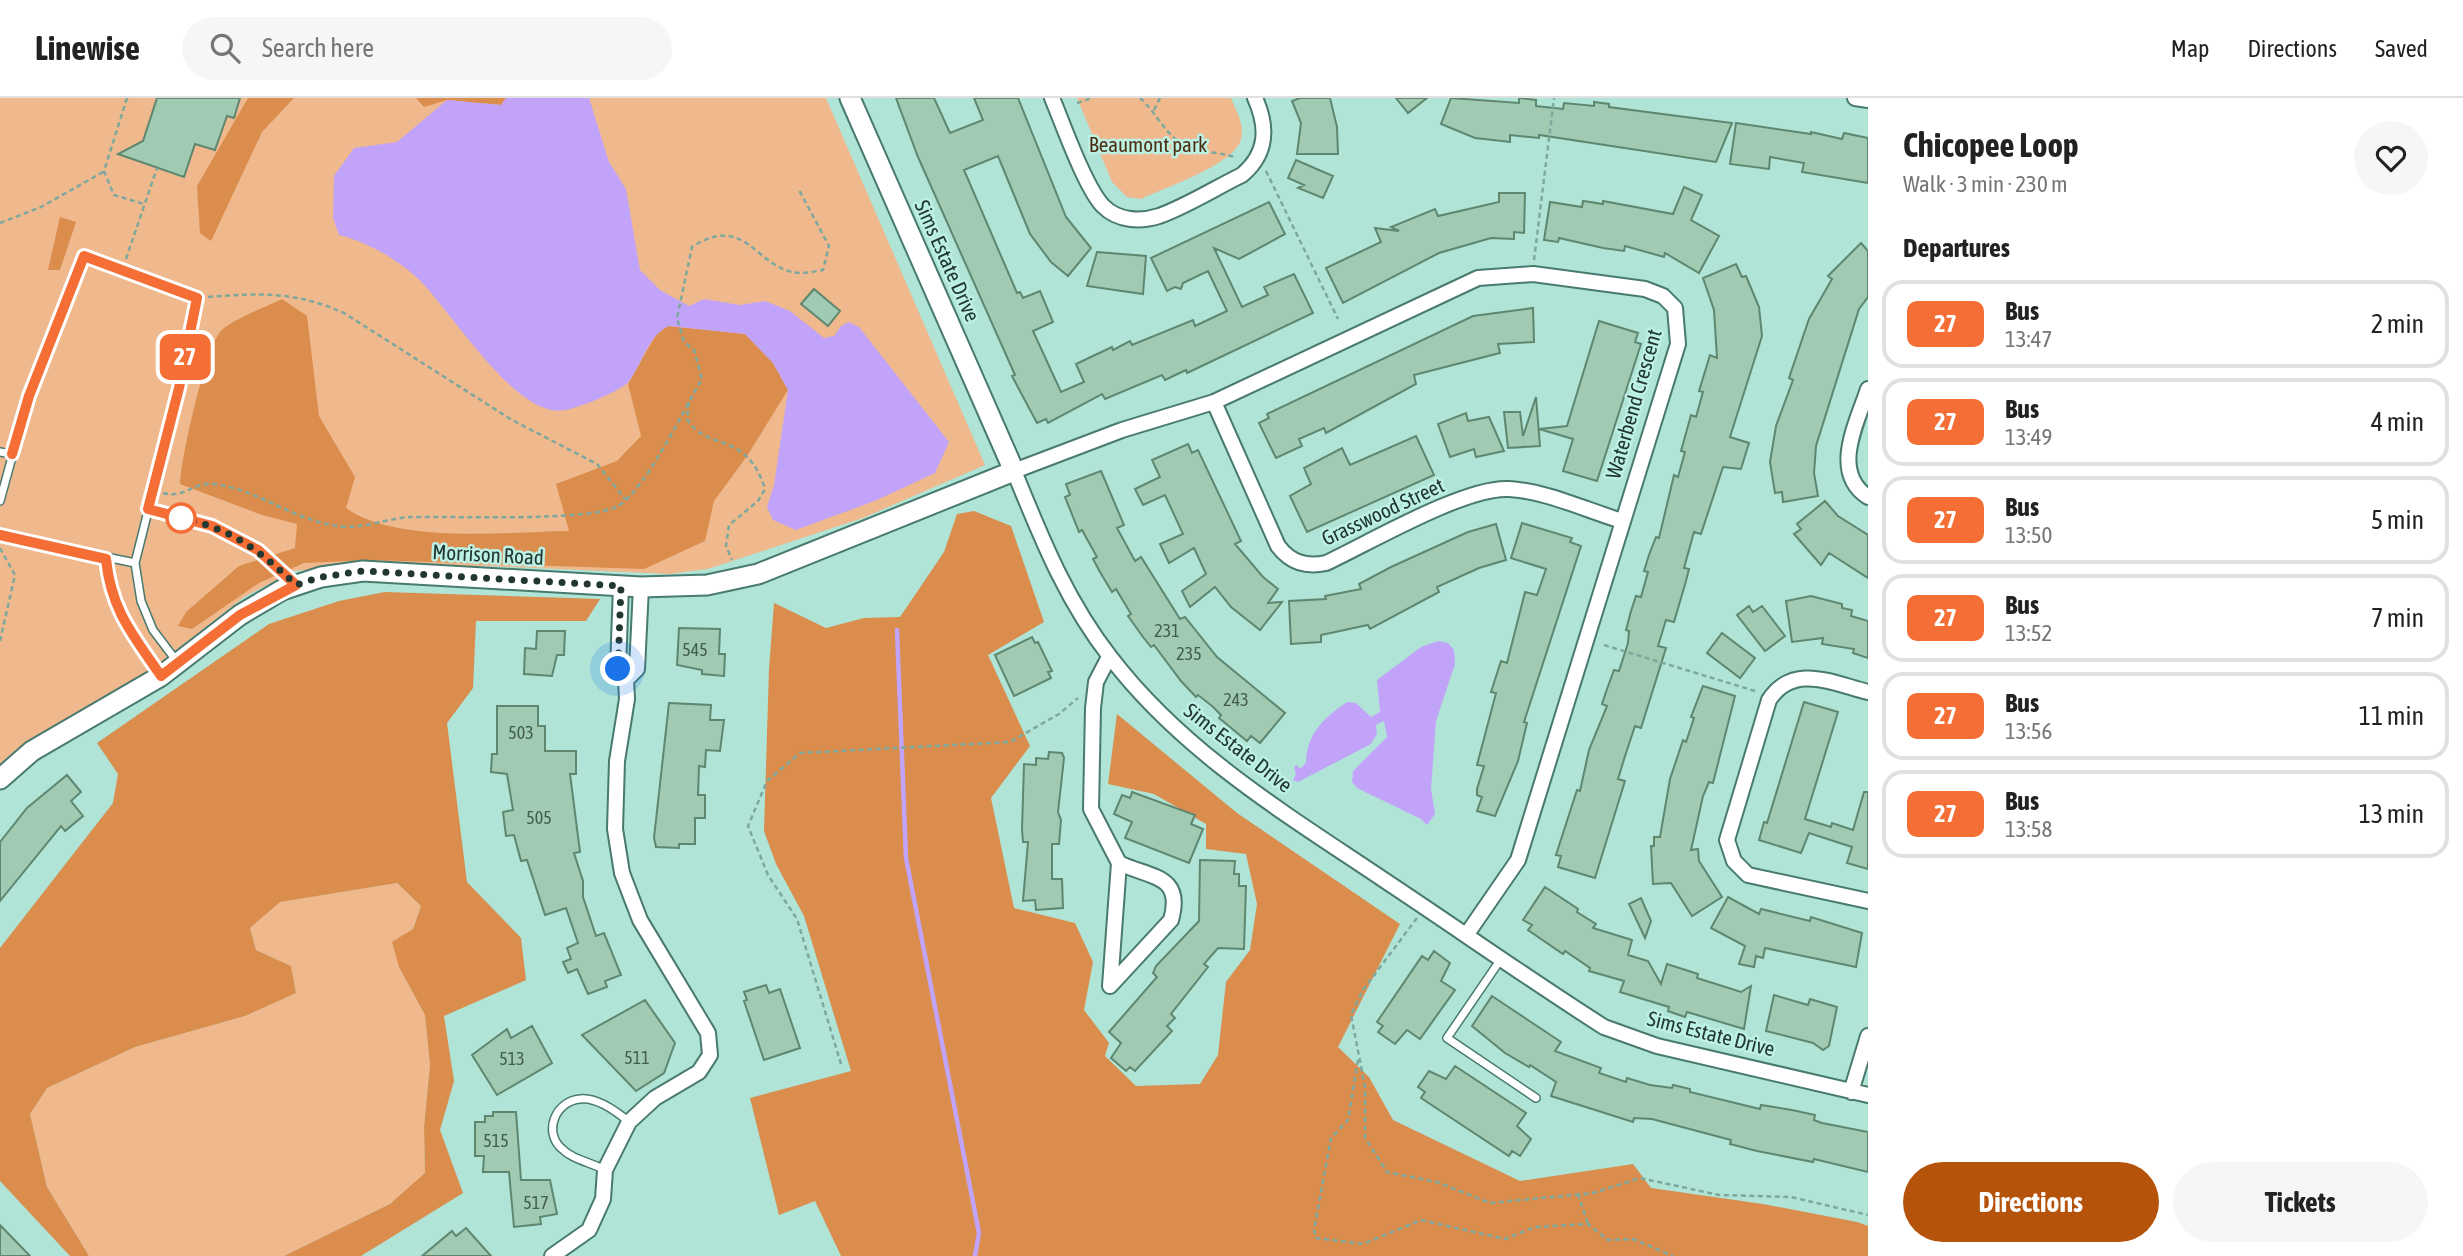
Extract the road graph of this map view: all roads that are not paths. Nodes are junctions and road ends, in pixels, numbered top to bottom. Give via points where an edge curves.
1 (850, 98) edge
2 (1052, 98) edge
3 (1255, 98) edge
4 (1855, 98) edge
5 (1868, 100) edge
6 (1868, 389) edge
7 (1214, 402) junction
8 (0, 452) edge
9 (12, 454) junction
10 (1014, 471) junction
11 (1868, 497) edge
12 (0, 501) edge
13 (148, 509) junction
14 (1622, 521) junction
15 (0, 535) edge
16 (106, 559) junction
17 (135, 563) junction
18 (296, 585) junction
19 (621, 586) junction
20 (641, 587) junction
21 (1109, 657) junction
22 (178, 663) junction
23 (161, 676) junction
24 (626, 680) junction
25 (1868, 692) edge
26 (0, 779) edge
27 (1119, 863) junction
28 (1868, 901) edge
29 (1467, 934) junction
30 (1501, 958) junction
31 (1868, 1036) edge
32 (1851, 1092) junction
33 (1868, 1096) edge
34 (1536, 1098) dead end
35 (629, 1122) junction
36 (605, 1170) junction
37 (552, 1256) edge

1 - 10 street, Sims Estate Drive
2 - 3 street via 1094,192 1104,207 1121,218 1159,216 1242,174 1259,157 1265,137 1263,115
4 - 5 street
6 - 11 street via 1848,460 1854,484
7 - 10 street, Waterbend Crescent via 1122,430
7 - 14 street, Grasswood Street via 1278,545 1301,564 1326,563 1466,496 1492,489 1527,492
7 - 14 street, Waterbend Crescent via 1478,278 1533,274 1645,289 1663,296 1675,308 1678,344
8 - 9 lane
9 - 12 lane
9 - 13 lane via 29,396 84,256 197,298
10 - 20 street, Morrison Road via 758,574 707,585
10 - 21 street, Sims Estate Drive via 1048,556
13 - 17 lane
13 - 18 lane via 212,526 258,550
14 - 29 street, Waterbend Crescent via 1518,860
15 - 16 lane
16 - 17 lane
16 - 23 lane via 108,587 122,618
17 - 22 lane via 141,601 153,630
18 - 19 street, Morrison Road via 363,571
18 - 22 street, Morrison Road via 240,615
19 - 20 street, Morrison Road
19 - 24 street via 618,669
20 - 24 street via 637,669
21 - 27 street via 1096,682 1091,809
21 - 29 street, Sims Estate Drive via 1153,708 1202,754
22 - 23 street, Morrison Road
23 - 26 street, Morrison Road via 33,751
24 - 35 street via 615,829 622,873 640,920 708,1033 710,1055 699,1072 655,1098
25 - 28 street via 1808,677 1793,678 1776,689 1727,840 1734,862 1748,875
27 - 27 street via 1166,881 1175,906 1171,920 1110,986
29 - 30 street, Sims Estate Drive
30 - 32 street, Sims Estate Drive via 1620,1034
30 - 34 lane via 1447,1038
31 - 32 street
32 - 33 street, Sims Estate Drive
35 - 36 street
35 - 36 lane via 602,1104 582,1098 569,1101 553,1119 552,1131 562,1150
36 - 37 street via 603,1199 589,1230

